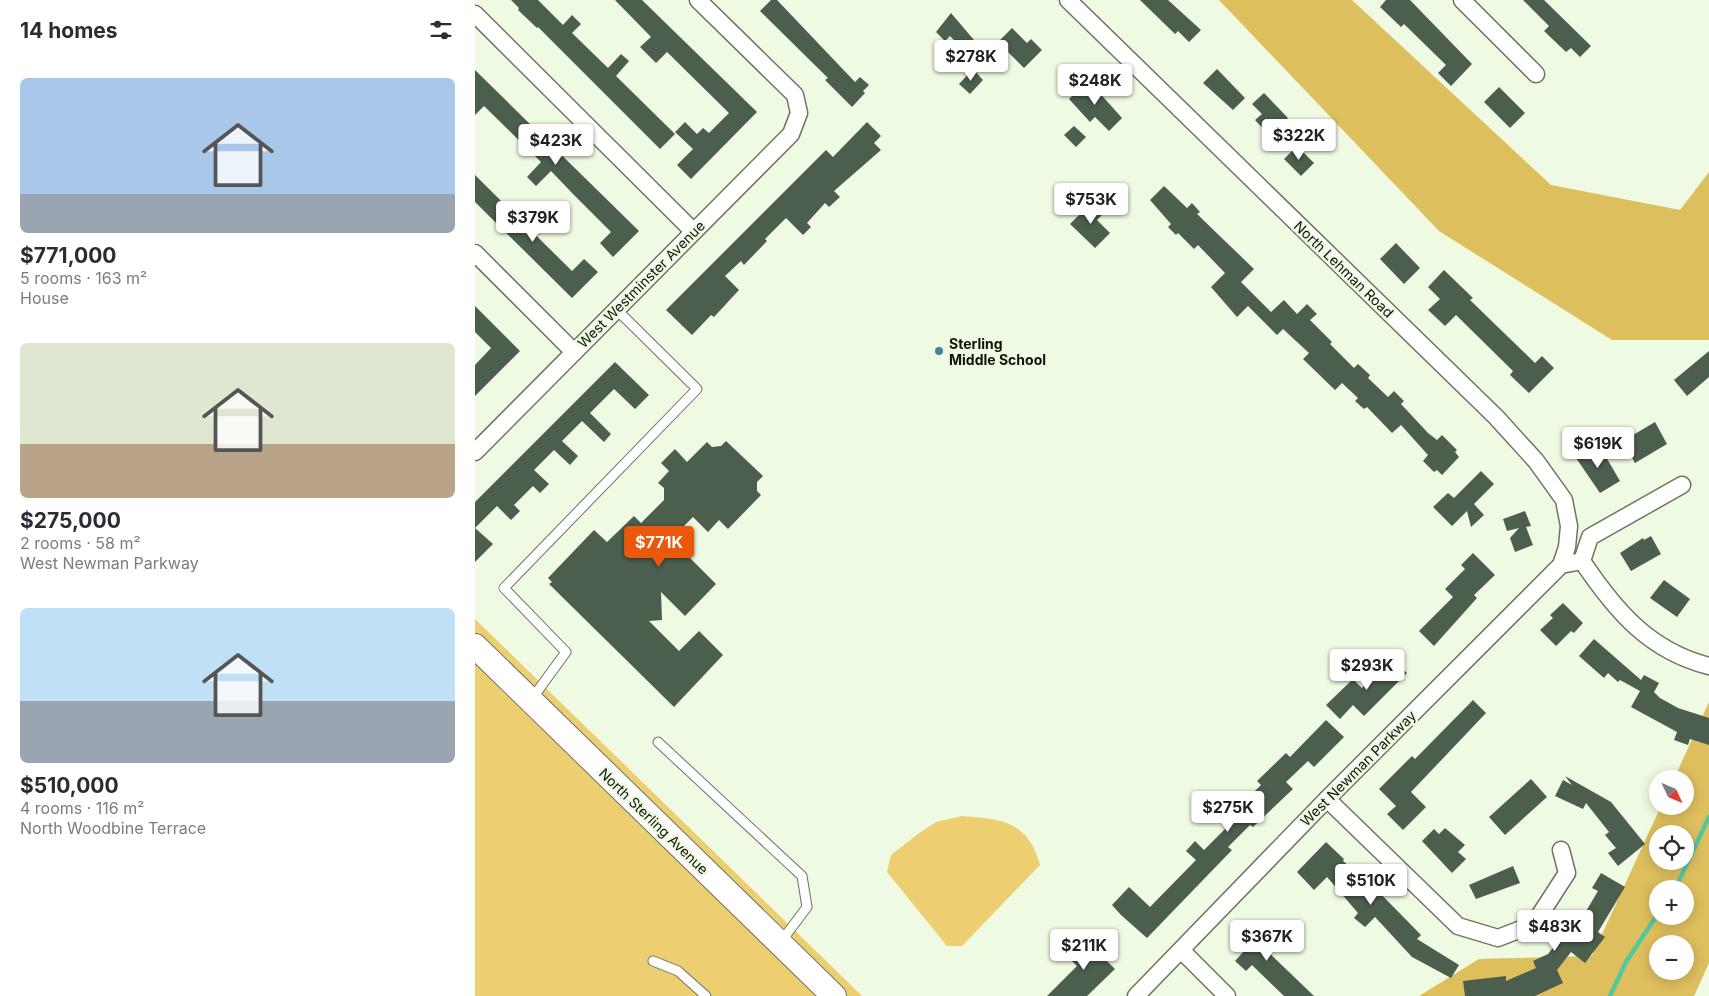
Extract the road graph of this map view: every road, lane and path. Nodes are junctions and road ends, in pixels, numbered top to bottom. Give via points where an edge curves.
1 (698, 0) edge
2 (1068, 0) edge
3 (1462, 0) edge
4 (475, 14) edge
5 (1536, 74) dead end
6 (693, 231) junction
7 (475, 253) edge
8 (616, 309) junction
9 (575, 352) junction
10 (475, 452) edge
11 (1681, 485) dead end
12 (1582, 561) junction
13 (1561, 565) junction
14 (475, 646) edge
15 (1709, 666) edge
16 (531, 701) junction
17 (658, 742) dead end
18 (1327, 799) junction
19 (1561, 850) dead end
20 (780, 944) junction
21 (1182, 951) junction
22 (653, 960) dead end
23 (706, 996) edge
24 (834, 996) edge
25 (1136, 996) edge
26 (1227, 996) edge

1 - 6 street, West Westminster Avenue via 795,95 799,113 791,134
2 - 13 street, North Lehman Road via 1496,417 1537,461 1564,500 1569,526
3 - 5 street
4 - 6 street
6 - 8 street, West Westminster Avenue
7 - 9 street
8 - 9 street, West Westminster Avenue
8 - 16 lane via 697,389 504,588 566,652
9 - 10 street, West Westminster Avenue
11 - 12 street via 1590,537
12 - 13 street
12 - 15 street via 1604,594 1629,622 1661,646 1687,660
13 - 18 street, West Newman Parkway
14 - 16 main road, North Sterling Avenue
16 - 20 main road, North Sterling Avenue
17 - 20 lane via 802,876 807,907
18 - 19 street via 1459,926 1498,938 1534,924 1567,873
18 - 21 street, West Newman Parkway
20 - 24 main road, North Sterling Avenue
21 - 25 street, West Newman Parkway
21 - 26 street
22 - 23 lane via 677,970

